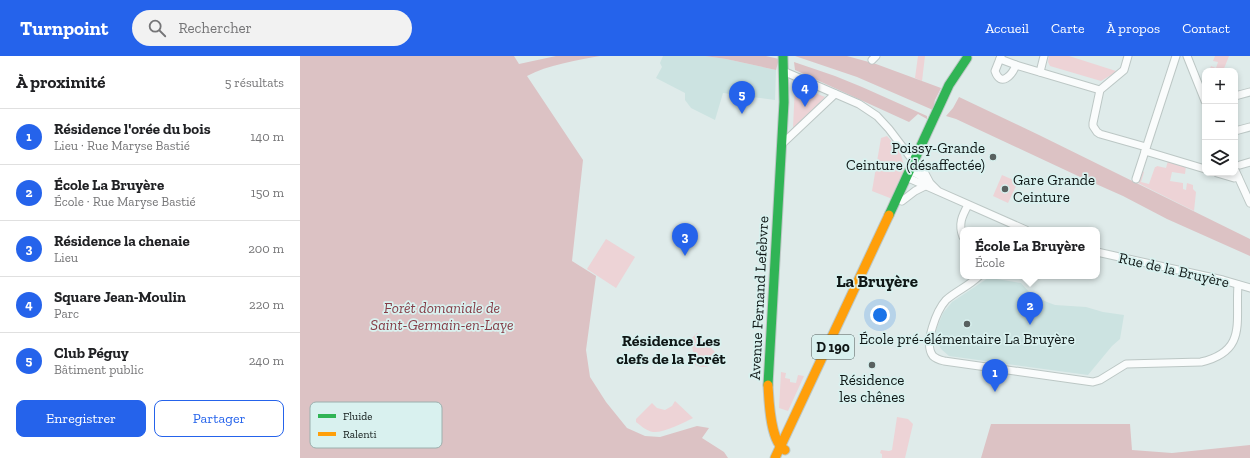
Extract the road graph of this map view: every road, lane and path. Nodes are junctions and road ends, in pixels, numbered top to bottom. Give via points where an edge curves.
1 (783, 56) edge
2 (789, 56) edge
3 (1044, 56) edge
4 (1128, 56) edge
5 (1176, 56) edge
6 (1187, 56) edge
7 (968, 57) edge
8 (1001, 57) edge
9 (1016, 65) junction
10 (785, 72) junction
11 (1040, 72) junction
12 (1100, 90) junction
13 (1250, 92) edge
14 (1202, 93) edge
15 (835, 94) junction
16 (1238, 95) edge
17 (1250, 127) edge
18 (1238, 130) edge
19 (782, 144) junction
20 (1145, 149) junction
21 (1250, 162) edge
22 (917, 163) junction
23 (1202, 168) edge
24 (1238, 171) edge
25 (911, 175) junction
26 (1136, 179) dead end
27 (927, 185) junction
28 (902, 201) junction
29 (1250, 203) edge
30 (968, 205) junction
31 (961, 227) edge
32 (1019, 227) edge
33 (1100, 253) edge
34 (975, 279) edge
35 (1238, 285) junction
36 (1250, 288) edge
37 (782, 451) edge
38 (775, 458) edge

1 - 10 main road, Avenue Fernand Lefebvre
2 - 10 main road, Avenue Fernand Lefebvre
3 - 11 street
4 - 12 street via 1124,70
5 - 20 street
6 - 14 street
7 - 22 main road, D 190 via 946,111
7 - 22 main road, D 190 via 949,85
8 - 9 street
8 - 9 street via 995,71 1001,79 1010,76
9 - 11 street
10 - 15 street
10 - 19 main road, Avenue Fernand Lefebvre
11 - 12 street
12 - 20 street via 1092,122 1095,130
13 - 16 street
15 - 19 street
15 - 22 street via 859,104 877,116
17 - 18 street
19 - 37 main road, Avenue Fernand Lefebvre via 768,377 770,408
20 - 23 street
20 - 26 street
21 - 24 street
22 - 25 main road, D 190
22 - 27 street
24 - 29 street
25 - 27 street
25 - 28 main road, D 190
25 - 37 main road, D 190 via 785,436
27 - 28 street
27 - 30 street
28 - 37 main road, D 190
30 - 31 street
30 - 32 street
33 - 35 street, Rue de la Bruyère
34 - 35 street via 947,299 938,311 930,343 933,356 944,361 1093,382 1126,364 1202,362 1224,353 1234,340 1238,324
35 - 36 street, Rue de la Bruyère
37 - 38 main road, D 190

